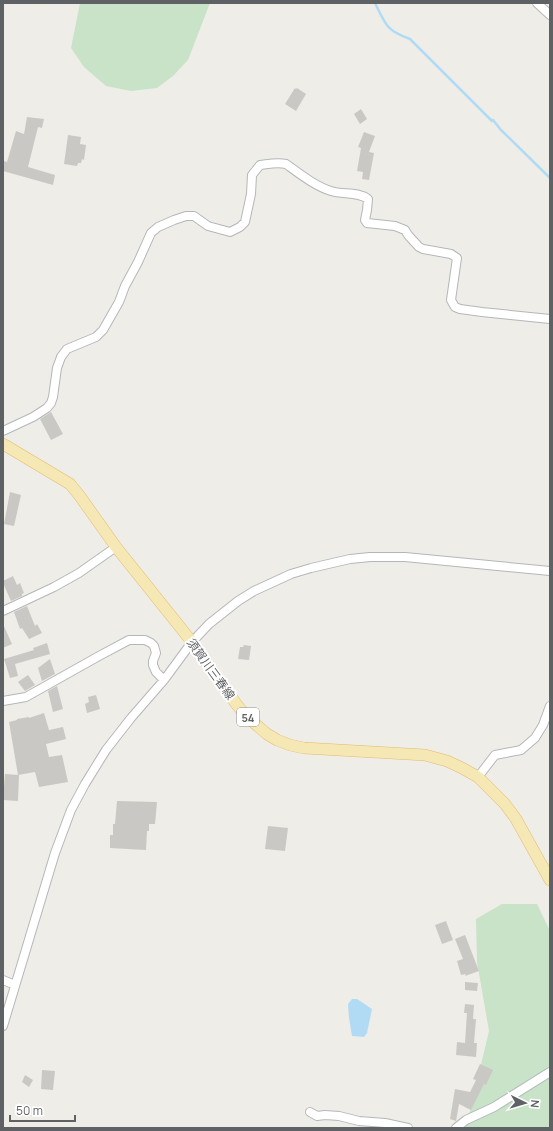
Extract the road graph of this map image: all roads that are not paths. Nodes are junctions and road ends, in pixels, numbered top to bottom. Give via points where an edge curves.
1 (537, 3) edge
2 (550, 15) edge
3 (550, 319) edge
4 (3, 431) edge
5 (3, 444) edge
6 (116, 547) junction
7 (550, 571) edge
8 (3, 611) edge
9 (192, 642) junction
10 (164, 680) junction
11 (3, 701) edge
12 (550, 706) edge
13 (478, 777) junction
14 (550, 880) edge
15 (3, 980) edge
16 (15, 985) junction
17 (3, 1026) edge
18 (550, 1072) edge
19 (310, 1112) dead end
20 (408, 1128) edge
21 (456, 1128) edge

1 - 2 street
3 - 4 street via 455,307 451,300 457,258 451,254 419,247 405,230 395,226 367,223 365,220 368,198 325,189 286,164 260,165 252,175 245,222 240,227 230,232 208,226 194,216 186,216 158,227 151,233 103,330 96,337 67,349 61,357 51,403 33,417
5 - 6 main road, 須賀川三春線 / 54 via 70,484
6 - 8 street via 80,573
6 - 9 main road, 須賀川三春線 / 54
7 - 9 street via 404,558 350,559 291,574 254,591 209,624
9 - 10 street
9 - 13 main road, 須賀川三春線 / 54 via 247,717 277,740 309,748 425,755 448,761
10 - 11 street via 153,665 156,653 154,646 145,640 129,640 26,697
10 - 16 street via 106,750 72,810 55,853
12 - 13 street via 535,738 521,750 495,755
13 - 14 main road, 須賀川三春線 / 54 via 516,819
15 - 16 street
16 - 17 street
18 - 21 street
19 - 20 street via 317,1116 339,1116

